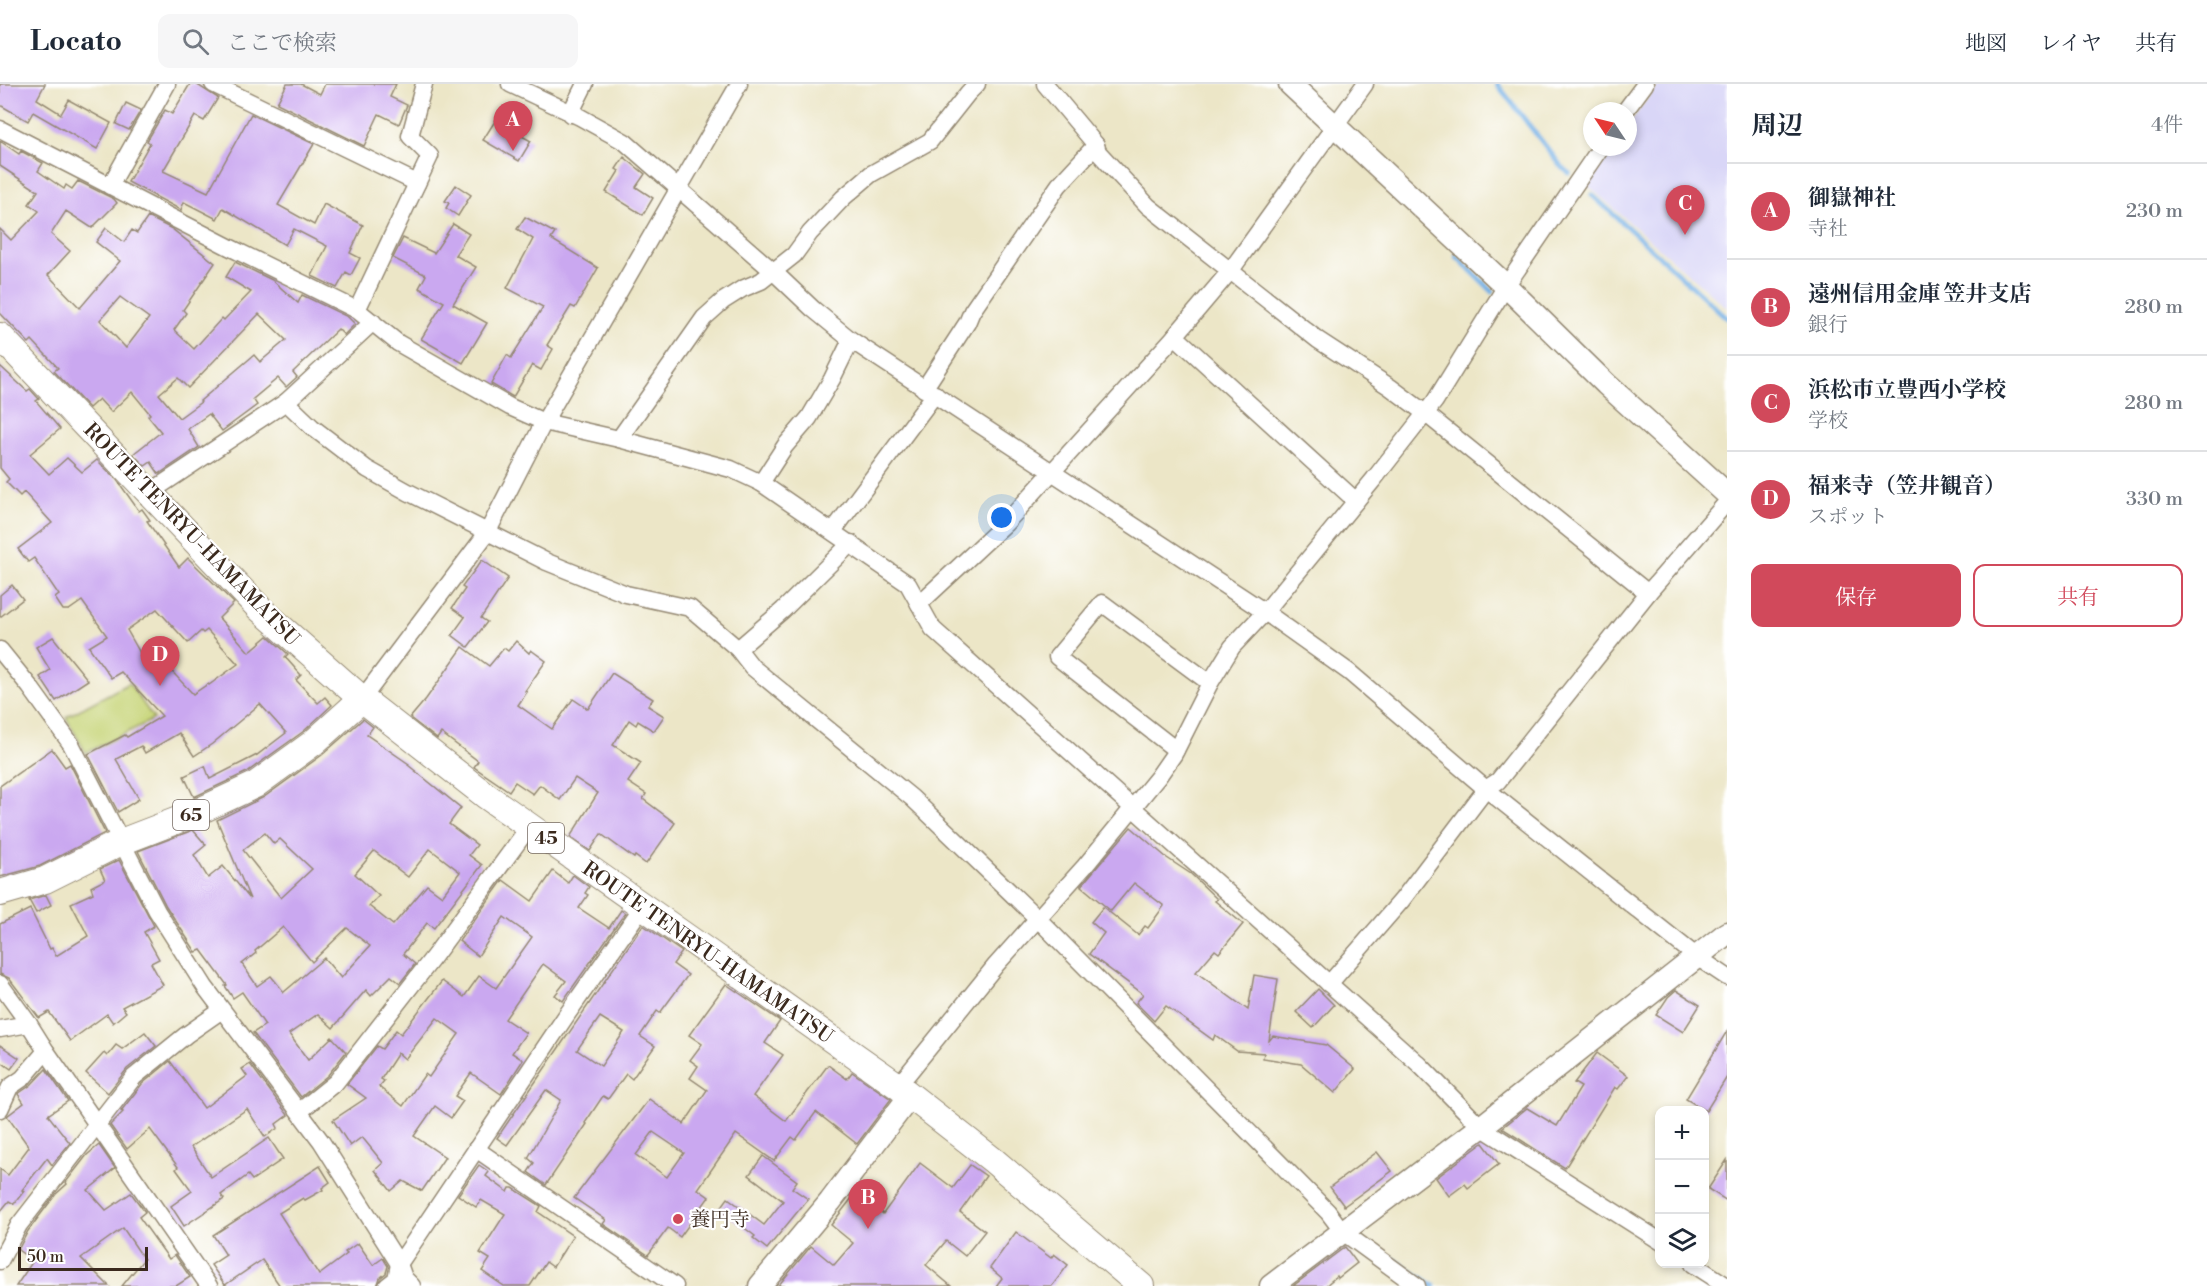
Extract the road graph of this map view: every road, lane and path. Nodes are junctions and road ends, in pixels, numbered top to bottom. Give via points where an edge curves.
1 (167, 84) edge
2 (213, 84) edge
3 (424, 84) edge
4 (510, 84) edge
5 (585, 84) edge
6 (739, 84) edge
7 (977, 84) edge
8 (1046, 84) edge
9 (1290, 84) edge
10 (1365, 84) edge
11 (1645, 84) edge
12 (1632, 102) edge
13 (570, 114) junction
14 (1334, 125) junction
15 (0, 129) edge
16 (1096, 145) junction
17 (1595, 156) edge
18 (417, 183) junction
19 (110, 186) junction
20 (679, 190) junction
21 (1231, 270) junction
22 (774, 272) junction
23 (1506, 286) junction
24 (357, 310) junction
25 (374, 322) junction
26 (0, 336) edge
27 (1175, 336) junction
28 (851, 340) junction
29 (930, 392) junction
30 (286, 402) junction
31 (1425, 413) junction
32 (544, 422) junction
33 (619, 439) junction
34 (1054, 473) junction
35 (761, 483) junction
36 (149, 493) junction
37 (1727, 494) edge
38 (1356, 501) junction
39 (1727, 502) edge
40 (833, 531) junction
41 (487, 533) junction
42 (851, 543) junction
43 (1648, 593) junction
44 (919, 604) junction
45 (1265, 612) junction
46 (738, 649) junction
47 (0, 650) edge
48 (1210, 683) junction
49 (362, 699) junction
50 (1176, 750) junction
51 (1486, 789) junction
52 (1133, 809) junction
53 (529, 826) junction
54 (121, 843) junction
55 (0, 893) edge
56 (643, 906) junction
57 (1037, 918) junction
58 (1727, 933) edge
59 (1697, 957) junction
60 (1727, 977) edge
61 (0, 984) edge
62 (1329, 984) junction
63 (222, 1010) junction
64 (29, 1024) junction
65 (0, 1029) edge
66 (46, 1051) junction
67 (904, 1091) junction
68 (0, 1109) edge
69 (300, 1111) junction
70 (97, 1124) junction
71 (1481, 1127) junction
72 (476, 1149) junction
73 (1343, 1232) junction
74 (1655, 1238) edge
75 (0, 1261) edge
76 (399, 1264) junction
77 (1700, 1268) edge
78 (209, 1286) edge
79 (387, 1286) edge
80 (412, 1286) edge
81 (675, 1286) edge
82 (760, 1286) edge
83 (1141, 1286) edge
84 (1271, 1286) edge
85 (1418, 1286) edge
86 (1727, 1286) edge

1 - 19 street
2 - 18 street
3 - 18 street via 410,136 430,156
4 - 13 street
5 - 13 street
6 - 20 street
7 - 22 street via 930,141 871,174 843,198 794,255
8 - 16 street
9 - 14 street
10 - 14 street
11 - 12 street
13 - 20 street via 625,142
14 - 21 street
14 - 23 street
15 - 19 street
16 - 21 street via 1098,152 1148,206
16 - 29 street via 1059,184 972,311
17 - 23 street
18 - 24 street
19 - 24 street
20 - 22 street
20 - 32 street
21 - 27 street
21 - 31 street via 1318,340
22 - 28 street
22 - 33 street via 723,301 704,318
23 - 31 street
23 - 37 street
24 - 25 street
25 - 30 street
25 - 32 street via 398,343
26 - 36 main road, ROUTE TENRYU-HAMAMATSU / 45
27 - 34 street
27 - 38 street
28 - 29 street
28 - 35 street via 808,418 784,446
29 - 34 street
29 - 40 street
30 - 36 street
30 - 41 street via 367,469
31 - 38 street
31 - 43 street
32 - 33 street
32 - 41 street
33 - 35 street via 732,470
34 - 44 street
34 - 45 street
35 - 40 street
36 - 49 main road, ROUTE TENRYU-HAMAMATSU / 45 via 259,608
38 - 45 street
39 - 43 street
40 - 42 street
41 - 46 street via 626,594 690,608
41 - 49 street
42 - 44 street via 908,584
42 - 46 street
43 - 51 street via 1498,781
44 - 52 street via 933,629
45 - 48 street via 1232,647
45 - 51 street via 1349,672
46 - 57 street via 752,667 912,798
47 - 54 street via 71,744
48 - 50 street
48 - 50 street via 1102,603 1057,657
49 - 53 main road, ROUTE TENRYU-HAMAMATSU / 45
49 - 54 main road, 65 via 313,743 255,785
50 - 52 street
51 - 59 street
51 - 62 street via 1402,900
52 - 57 street
52 - 62 street
53 - 56 main road, ROUTE TENRYU-HAMAMATSU / 45
53 - 69 street via 336,1082
54 - 55 main road, 65 via 45,880
54 - 63 street via 157,911
56 - 67 main road, ROUTE TENRYU-HAMAMATSU / 45
56 - 72 street
57 - 67 street via 996,964
57 - 73 street via 1328,1212
58 - 59 street
59 - 60 street
59 - 71 street
61 - 64 street
62 - 71 street via 1420,1065
63 - 69 street
63 - 70 street via 141,1071
64 - 65 street
64 - 66 street
66 - 68 street via 10,1087
66 - 70 street
67 - 82 street via 830,1202
67 - 83 main road, ROUTE TENRYU-HAMAMATSU / 45 via 994,1161
69 - 76 street
70 - 75 street via 20,1225
70 - 78 street
71 - 73 street
71 - 74 street
72 - 76 street
72 - 81 street
73 - 84 street
73 - 85 street
76 - 79 street via 396,1279
76 - 80 street
77 - 86 street

